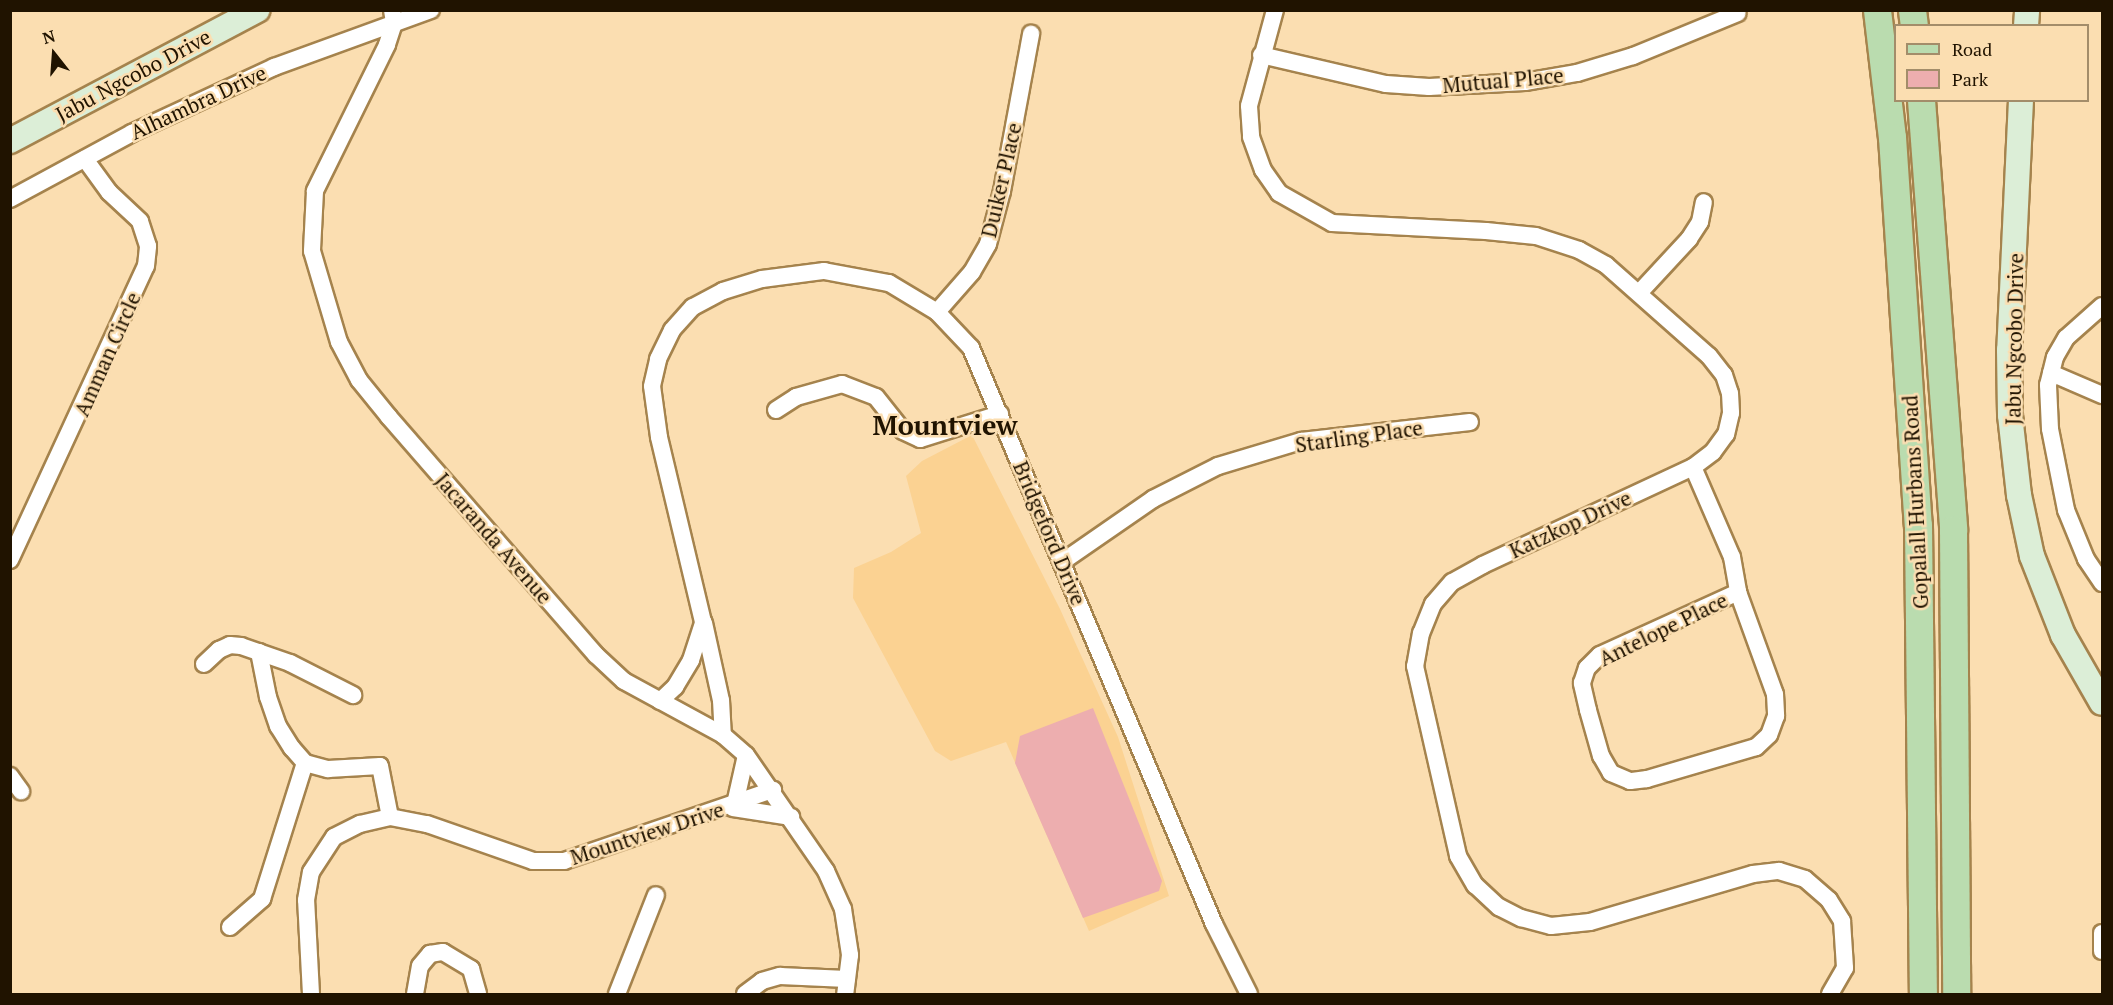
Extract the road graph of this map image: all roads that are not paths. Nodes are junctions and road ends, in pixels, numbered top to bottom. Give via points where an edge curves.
1 (257, 10) edge
2 (431, 10) edge
3 (1275, 10) edge
4 (1877, 10) edge
5 (1738, 13) dead end
6 (393, 17) edge
7 (1031, 34) dead end
8 (1262, 55) junction
9 (1921, 102) edge
10 (2021, 102) edge
11 (10, 141) edge
12 (85, 159) junction
13 (10, 199) edge
14 (1704, 202) dead end
15 (1639, 293) junction
16 (2103, 306) edge
17 (937, 312) junction
18 (2051, 373) junction
19 (2103, 395) edge
20 (776, 410) dead end
21 (1000, 414) junction
22 (1470, 422) dead end
23 (1693, 467) junction
24 (10, 560) edge
25 (1062, 562) junction
26 (2103, 583) edge
27 (1738, 592) junction
28 (704, 622) junction
29 (259, 652) junction
30 (204, 664) dead end
31 (353, 695) dead end
32 (660, 701) junction
33 (2103, 703) edge
34 (723, 735) junction
35 (746, 755) junction
36 (305, 763) junction
37 (10, 776) edge
38 (773, 790) junction
39 (21, 791) dead end
40 (730, 806) junction
41 (791, 817) junction
42 (390, 818) junction
43 (656, 895) dead end
44 (230, 927) dead end
45 (2103, 933) edge
46 (2103, 951) edge
47 (846, 987) edge
48 (616, 993) edge
49 (311, 994) edge
50 (415, 994) edge
51 (478, 994) edge
52 (745, 994) edge
53 (1249, 994) edge
54 (1830, 994) edge
55 (1923, 994) edge
56 (1956, 994) edge

1 - 11 main road, Jabu Ngcobo Drive
2 - 6 street, Alhambra Drive
3 - 8 street, Katzkop Drive
4 - 55 main road, Gopalall Hurbans Road via 1892,137 1918,525
5 - 8 street, Mutual Place via 1634,56 1577,73 1525,82 1430,87 1386,84
6 - 12 street, Alhambra Drive via 274,67
6 - 32 street, Jacaranda Avenue via 315,191 312,251 339,342 359,380 389,417 596,655 624,681
7 - 17 street, Duiker Place via 1002,191 988,244 972,272
8 - 15 street, Katzkop Drive via 1249,106 1251,137 1263,170 1293,204 1332,223 1536,236 1579,250 1606,265
9 - 56 main road, Gopalall Hurbans Road via 1953,529
10 - 33 main road, Jabu Ngcobo Drive via 2009,350 2010,415 2019,495 2032,556 2063,635
12 - 13 street, Alhambra Drive
12 - 24 street, Amman Circle via 109,192 140,221 148,246 146,266
14 - 15 street via 1700,222 1689,239
15 - 23 street, Katzkop Drive via 1709,356 1724,375 1730,393 1726,434 1713,452
16 - 18 street via 2066,338
17 - 21 street, Bridgeford Drive via 971,348
17 - 28 street, Bridgeford Drive via 889,283 824,271 762,279 723,291 693,307 672,330 658,359 652,386 659,436
18 - 19 street
18 - 26 street via 2050,429 2066,510 2086,559
20 - 21 street via 796,397 842,384 876,397 903,431 920,439
21 - 25 street, Bridgeford Drive
22 - 25 street, Starling Place via 1301,441 1218,466 1153,499
23 - 27 street, Antelope Place via 1732,557
23 - 54 street, Katzkop Drive via 1483,565 1452,582 1432,604 1420,633 1416,666 1458,856 1475,885 1498,907 1551,926 1590,922 1753,874 1779,871 1805,879 1829,900 1842,921 1845,968
25 - 53 street, Bridgeford Drive via 1214,924
27 - 27 street, Antelope Place via 1775,694 1776,716 1769,735 1756,747 1647,779 1630,781 1611,773 1601,756 1588,710 1582,683 1587,668 1600,655
28 - 32 street via 691,660 675,687
28 - 34 street, Bridgeford Drive via 721,700
29 - 30 street via 230,645
29 - 31 street
29 - 36 street via 278,726
32 - 34 street, Jacaranda Avenue
34 - 35 street, Jacaranda Avenue
35 - 38 street, Jacaranda Avenue
35 - 40 street
36 - 42 street via 328,769 380,766
36 - 44 street via 262,899
37 - 39 street
38 - 40 street, Mountview Drive
38 - 41 street, Jacaranda Avenue
40 - 41 street
40 - 42 street, Mountview Drive via 564,861 533,861 427,824
41 - 47 street, Jacaranda Avenue via 826,871 843,909 850,955
42 - 49 street, Mountview Drive via 360,824 334,837 311,872 306,900
43 - 48 street
45 - 46 street
47 - 52 street via 780,975 762,981
50 - 51 street via 420,966 430,954 442,952 471,969

